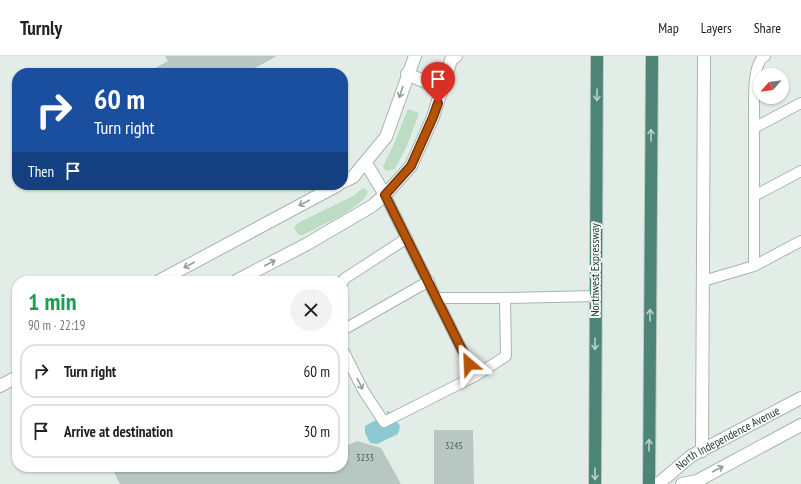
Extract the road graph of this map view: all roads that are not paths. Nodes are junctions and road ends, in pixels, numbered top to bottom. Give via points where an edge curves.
1 (415, 56) edge
2 (456, 56) edge
3 (597, 56) edge
4 (652, 56) edge
5 (704, 56) edge
6 (762, 57) edge
7 (407, 74) junction
8 (442, 89) junction
9 (801, 103) edge
10 (754, 128) junction
11 (366, 163) junction
12 (801, 171) edge
13 (348, 180) edge
14 (329, 190) edge
15 (385, 195) junction
16 (754, 196) junction
17 (407, 238) junction
18 (801, 241) edge
19 (754, 266) junction
20 (168, 276) edge
21 (246, 276) edge
22 (348, 276) edge
23 (429, 281) junction
24 (703, 281) junction
25 (595, 296) junction
26 (436, 298) junction
27 (506, 298) junction
28 (348, 327) edge
29 (348, 360) edge
30 (475, 376) junction
31 (12, 380) edge
32 (0, 386) edge
33 (801, 398) edge
34 (801, 425) edge
35 (702, 451) junction
36 (702, 481) edge
37 (595, 484) edge
38 (649, 484) edge
39 (658, 484) edge
40 (682, 484) edge

1 - 7 street
2 - 8 street via 451,60
3 -> 25 highway, Northwest Expressway
38 -> 4 highway
5 - 24 street
6 - 10 lane via 756,70
7 - 8 street
7 -> 11 street via 386,137
8 - 15 street via 433,117 411,166
9 - 10 lane
10 - 16 lane
11 - 13 street
11 - 15 street
12 - 16 lane
14 -> 20 street
15 - 17 lane
21 -> 15 street via 307,244 372,206
16 - 19 lane
17 - 22 lane
17 - 23 lane
18 - 19 lane
19 - 24 lane
23 - 26 lane
23 - 28 lane
24 - 35 street
25 - 27 lane
25 -> 37 highway, Northwest Expressway
26 - 27 lane
26 - 30 lane
27 - 30 lane via 506,356
29 -> 30 lane via 363,390 384,422
31 - 32 street
33 - 35 street, North Independence Avenue
36 -> 34 street, North Independence Avenue
35 - 39 street, North Independence Avenue via 691,456
36 - 40 street, North Independence Avenue

